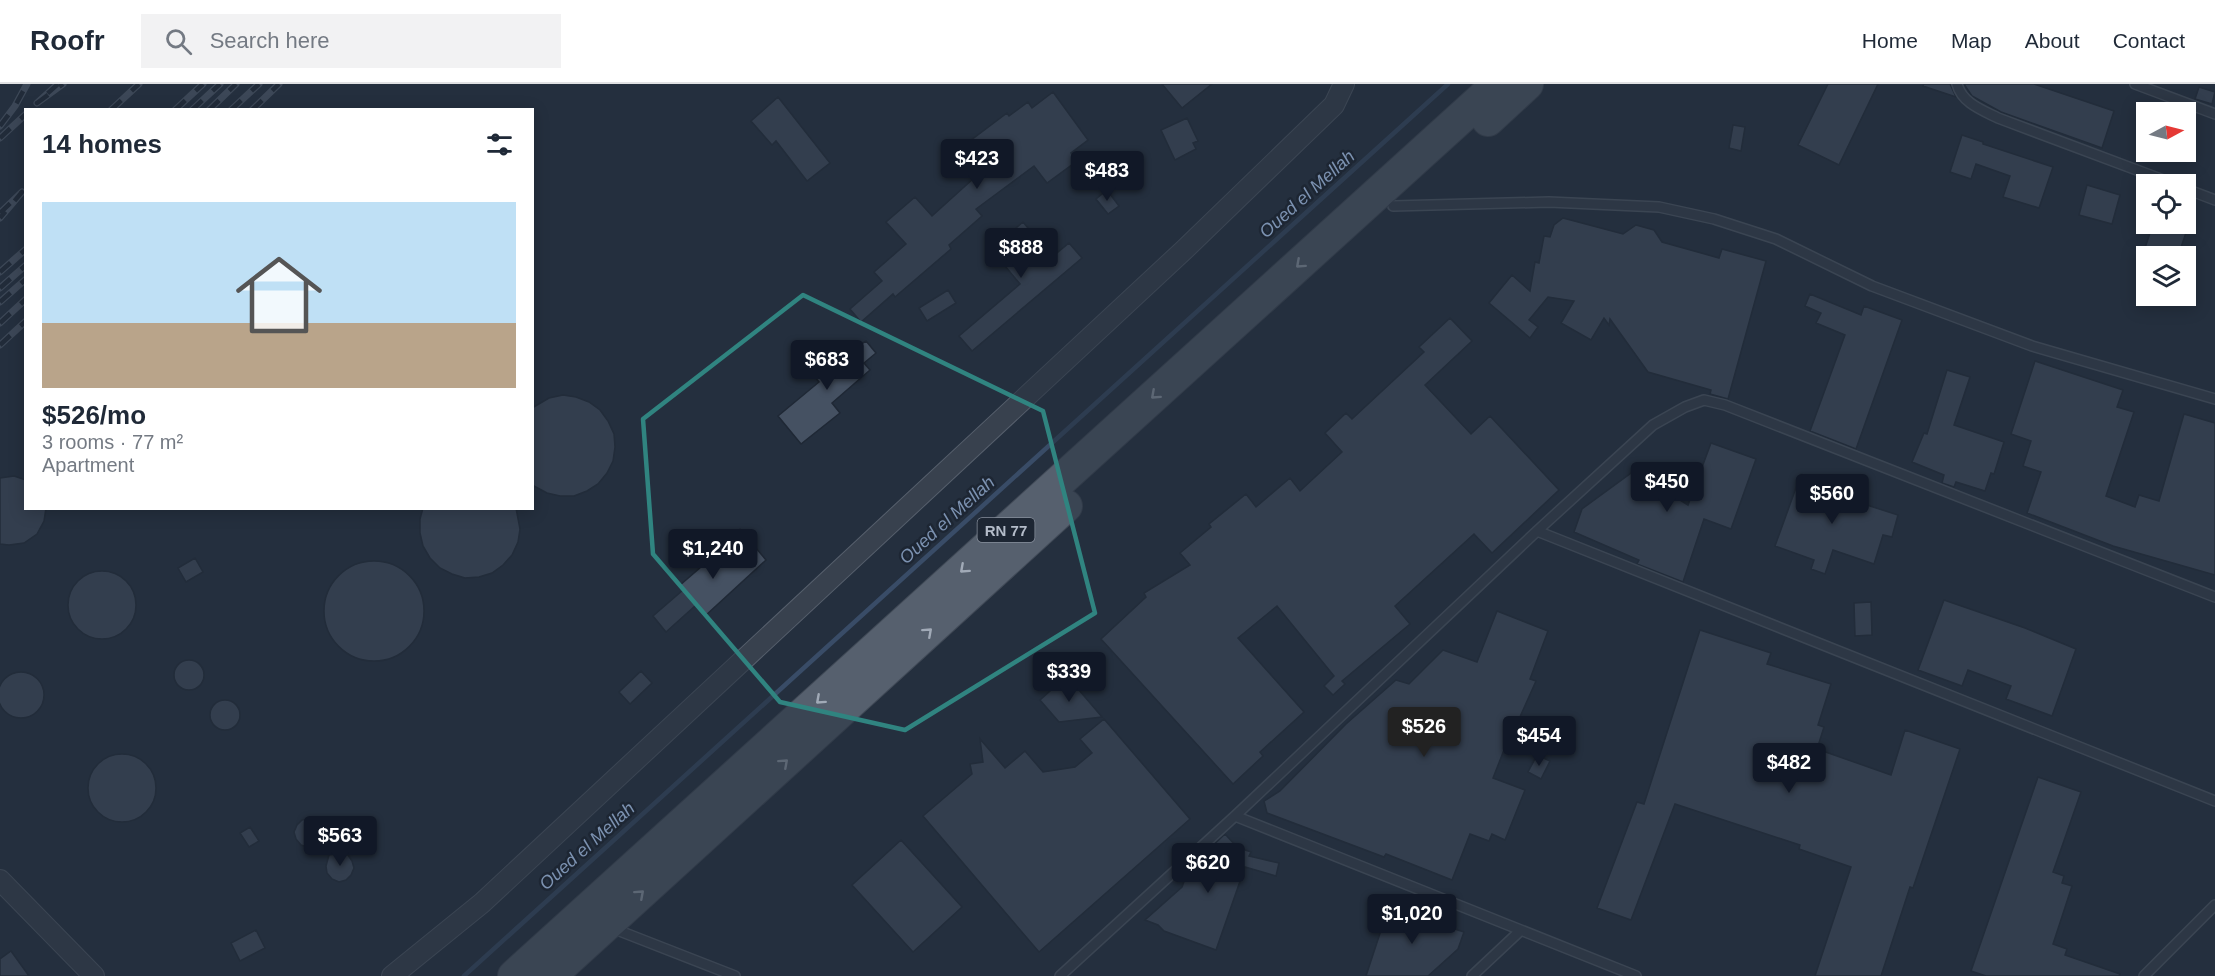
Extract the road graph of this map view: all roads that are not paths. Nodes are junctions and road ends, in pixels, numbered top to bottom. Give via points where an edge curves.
1 (1344, 84) edge
2 (1498, 84) edge
3 (1527, 84) edge
4 (1957, 84) edge
5 (2135, 84) edge
6 (2215, 114) edge
7 (2147, 174) edge
8 (2196, 193) edge
9 (2215, 200) edge
10 (1393, 206) junction
11 (2215, 399) edge
12 (1537, 531) junction
13 (2215, 597) edge
14 (2215, 801) edge
15 (1236, 816) junction
16 (0, 880) edge
17 (2215, 905) edge
18 (594, 920) junction
19 (1520, 931) junction
20 (94, 976) edge
21 (392, 976) edge
22 (514, 976) edge
23 (550, 976) edge
24 (735, 976) edge
25 (1060, 976) edge
26 (1472, 976) edge
27 (1636, 976) edge
28 (2144, 976) edge

1 - 21 street via 1334,105 1184,250 482,903
2 -> 18 main road, RN 77
3 - 10 main road, RN 77
4 - 7 lane via 1971,105 1998,118
5 - 6 lane
8 - 9 lane
10 - 11 lane via 1549,202 1659,207 1714,219 1776,239 1872,286 2032,346
18 -> 10 main road, RN 77
12 - 13 lane via 1653,425 1704,400 1748,413
12 - 14 lane
12 - 15 lane
15 - 19 lane
15 - 25 lane
16 - 20 street
17 - 28 lane
18 - 22 main road, RN 77
18 - 23 main road, RN 77
18 - 24 lane
19 - 26 lane
19 - 27 lane

